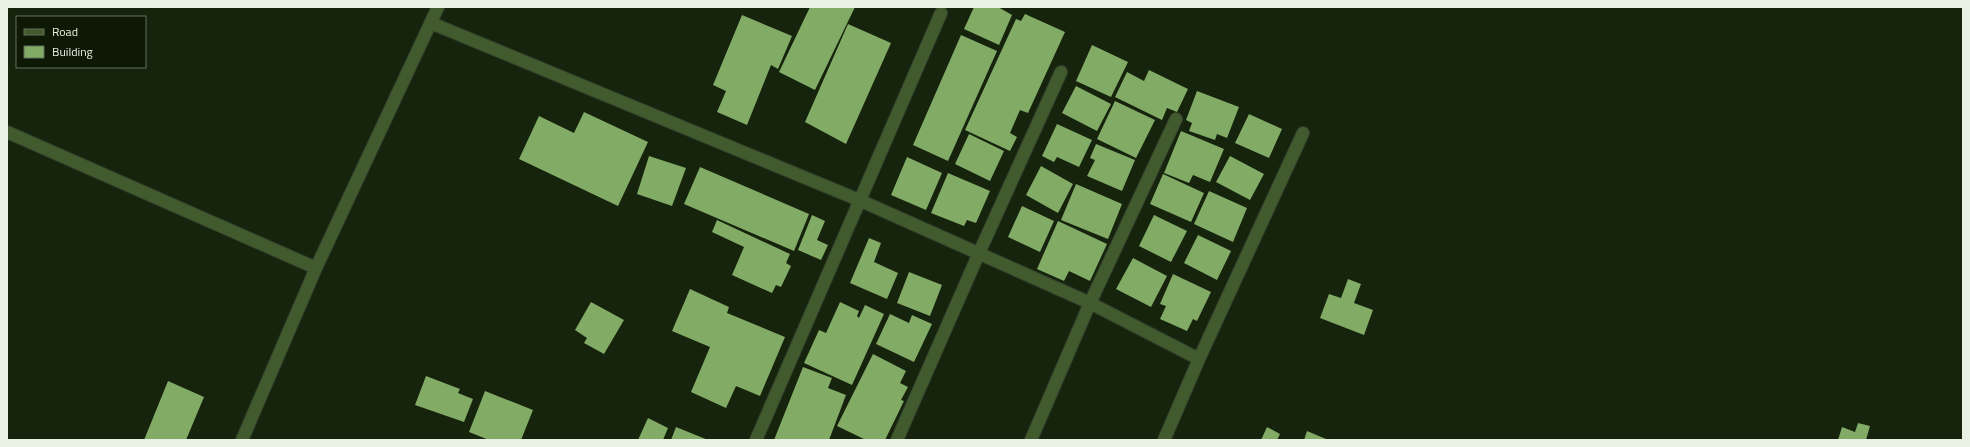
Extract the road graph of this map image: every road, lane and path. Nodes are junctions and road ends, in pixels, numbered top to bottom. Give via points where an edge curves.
1 (438, 7) edge
2 (941, 13) dead end
3 (431, 23) junction
4 (1061, 72) dead end
5 (1176, 119) dead end
6 (7, 132) edge
7 (1303, 133) dead end
8 (859, 200) junction
9 (979, 253) junction
10 (316, 268) junction
11 (1090, 303) junction
12 (1198, 359) junction
13 (242, 440) edge
14 (756, 440) edge
15 (898, 440) edge
16 (1031, 440) edge
17 (1164, 440) edge

1 - 3 street
2 - 8 street
3 - 8 street
3 - 10 street
4 - 9 street
5 - 11 street
6 - 10 street
7 - 12 street
8 - 9 street
8 - 14 street
9 - 11 street
9 - 15 street
10 - 13 street
11 - 12 street
11 - 16 street
12 - 17 street

